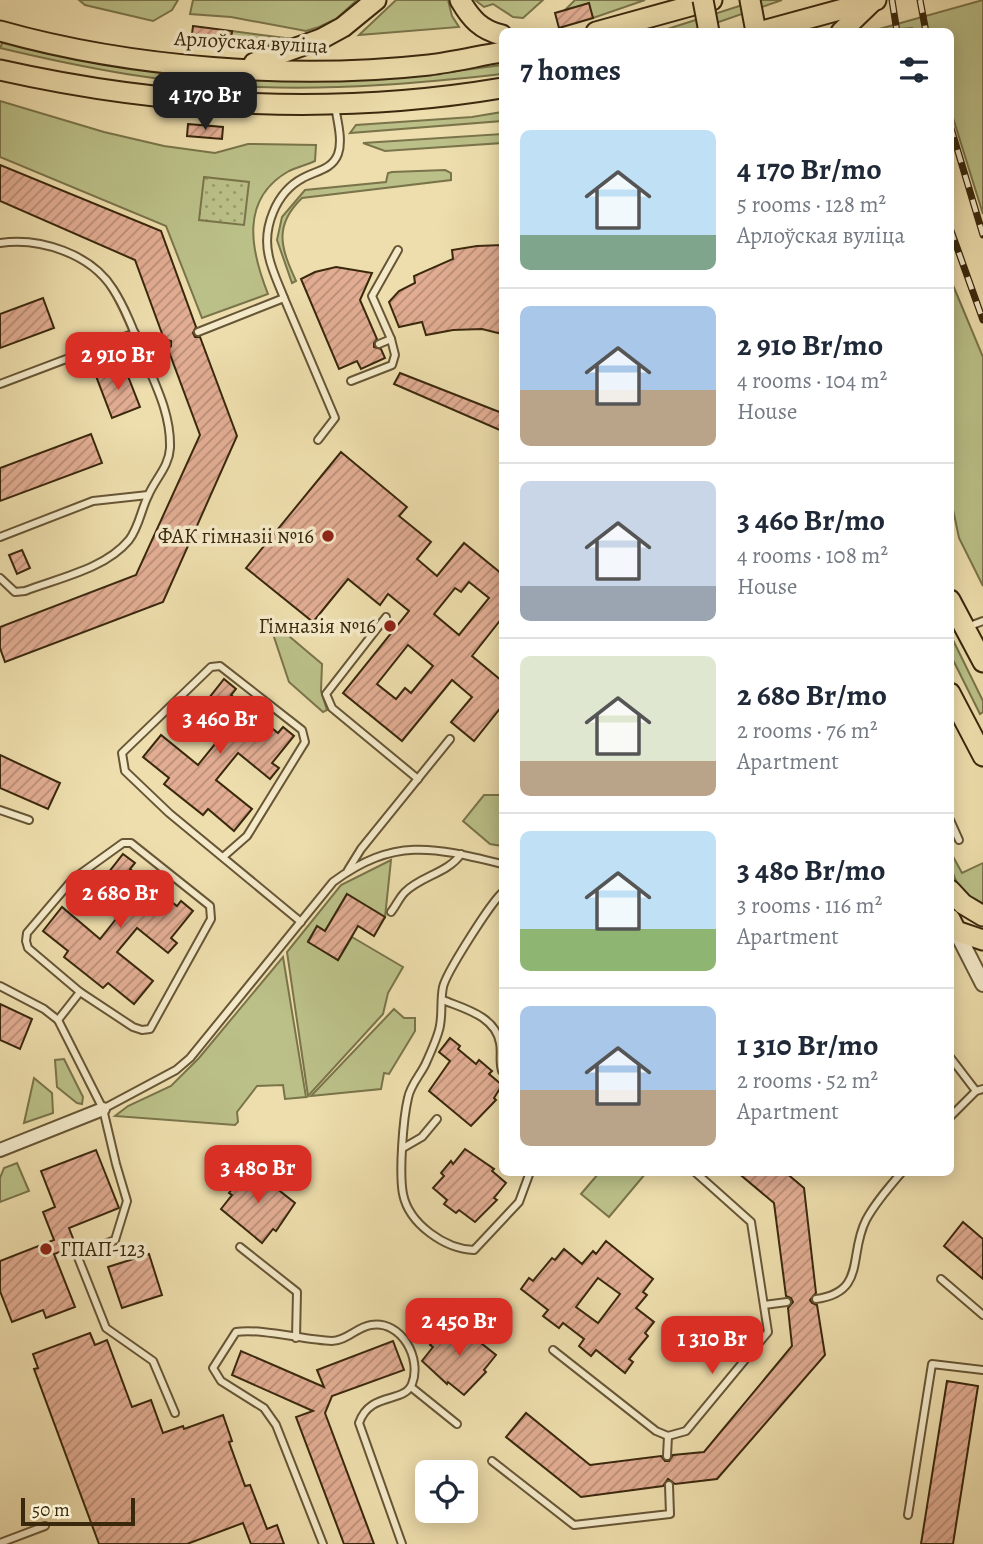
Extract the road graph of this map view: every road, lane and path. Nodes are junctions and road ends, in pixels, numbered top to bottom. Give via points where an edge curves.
1 (376, 0) edge
2 (460, 0) edge
3 (750, 0) edge
4 (875, 0) edge
5 (703, 1) edge
6 (610, 28) edge
7 (708, 28) edge
8 (757, 28) edge
9 (773, 28) edge
10 (845, 28) edge
11 (0, 31) edge
12 (499, 34) edge
13 (499, 53) edge
14 (236, 68) junction
15 (0, 70) edge
16 (499, 88) edge
17 (334, 104) junction
18 (0, 243) edge
19 (398, 250) dead end
20 (363, 293) dead end
21 (372, 296) junction
22 (285, 298) junction
23 (198, 332) dead end
24 (135, 334) junction
25 (391, 339) junction
26 (166, 344) dead end
27 (379, 344) dead end
28 (142, 353) junction
29 (351, 382) dead end
30 (0, 384) edge
31 (318, 440) dead end
32 (148, 495) junction
33 (0, 537) edge
34 (0, 578) edge
35 (954, 607) edge
36 (386, 617) dead end
37 (974, 624) edge
38 (983, 662) edge
39 (954, 701) edge
40 (450, 739) dead end
41 (983, 756) edge
42 (418, 779) junction
43 (0, 810) edge
44 (29, 820) dead end
45 (954, 829) edge
46 (959, 840) dead end
47 (461, 854) junction
48 (223, 857) junction
49 (499, 863) edge
50 (347, 872) junction
51 (954, 894) edge
52 (499, 895) edge
53 (391, 912) dead end
54 (983, 916) edge
55 (301, 922) junction
56 (954, 926) edge
57 (954, 927) edge
58 (983, 940) edge
59 (983, 984) edge
60 (0, 985) edge
61 (80, 992) junction
62 (443, 1000) junction
63 (58, 1020) junction
64 (499, 1041) edge
65 (954, 1062) edge
66 (979, 1090) edge
67 (103, 1110) junction
68 (954, 1113) edge
69 (437, 1119) dead end
70 (403, 1148) junction
71 (0, 1150) edge
72 (529, 1176) edge
73 (699, 1176) edge
74 (899, 1176) edge
75 (240, 1247) dead end
76 (941, 1279) dead end
77 (816, 1299) dead end
78 (787, 1302) dead end
79 (764, 1305) junction
80 (983, 1315) edge
81 (296, 1338) junction
82 (553, 1350) dead end
83 (983, 1370) edge
84 (411, 1387) junction
85 (175, 1413) dead end
86 (457, 1424) dead end
87 (668, 1437) junction
88 (667, 1456) dead end
89 (492, 1461) dead end
90 (669, 1485) dead end
91 (908, 1515) dead end
92 (45, 1525) dead end
93 (0, 1543) edge
94 (323, 1544) edge
95 (402, 1544) edge

1 - 14 main road via 321,39
2 - 12 main road via 474,22
3 - 8 main road
4 - 9 main road
4 - 10 main road
5 - 6 main road
5 - 7 main road, bridge
11 - 14 main road, Арлоўская вуліца via 107,54
13 - 14 main road, Арлоўская вуліца via 429,65
15 - 17 main road via 68,85 225,104
16 - 17 main road via 407,101
17 - 22 lane via 340,143 334,162 287,190 269,224 269,258
18 - 24 lane via 64,250 96,270 112,286
19 - 21 lane
20 - 21 lane
21 - 25 lane
22 - 23 lane
22 - 31 lane via 335,418
24 - 28 lane
24 - 30 lane
25 - 27 lane
25 - 29 lane via 395,355 391,365
26 - 28 lane
28 - 32 lane via 170,427 170,451 163,473
32 - 33 lane via 93,501
32 - 34 lane via 130,538 102,562 25,591 15,592
35 - 37 main road
36 - 42 lane via 326,694 332,708
37 - 38 main road
39 - 41 main road
40 - 42 lane
42 - 50 lane
43 - 44 lane
45 - 46 lane
47 - 49 lane
47 - 50 lane via 398,850
47 - 53 lane via 454,864 404,893
48 - 48 lane via 125,771 122,753 211,667 220,666 302,730 305,742 247,836
48 - 55 lane
50 - 55 lane via 333,882
51 - 54 main road
52 - 62 lane via 443,986
55 - 67 lane via 190,1058
56 - 58 main road
57 - 59 street
60 - 63 lane
61 - 61 lane via 28,948 27,933 73,879 118,845 131,843 210,906 211,919 150,1029 133,1027
61 - 63 lane
62 - 64 lane via 479,1014
62 - 70 lane via 439,1031 408,1095
63 - 67 lane
65 - 66 lane
66 - 68 lane
67 - 71 street
67 - 85 lane via 127,1201 115,1240 77,1255 106,1328 153,1360
69 - 70 lane via 422,1137
70 - 72 lane via 403,1193 408,1206 435,1237 459,1249 474,1250 483,1242 519,1202
73 - 79 lane via 751,1222
74 - 77 lane via 864,1222 845,1289
75 - 81 lane via 298,1292
76 - 80 lane
78 - 79 lane
79 - 87 lane via 768,1332 687,1431
81 - 84 lane via 336,1341 371,1324 386,1327 402,1335 409,1345 415,1370
81 - 94 lane via 236,1332 213,1368 221,1381 264,1408 276,1425
82 - 87 lane
83 - 91 lane via 932,1364
84 - 86 lane
84 - 95 lane via 371,1404 359,1423
87 - 88 lane
89 - 90 lane via 574,1525 670,1514
92 - 93 lane

